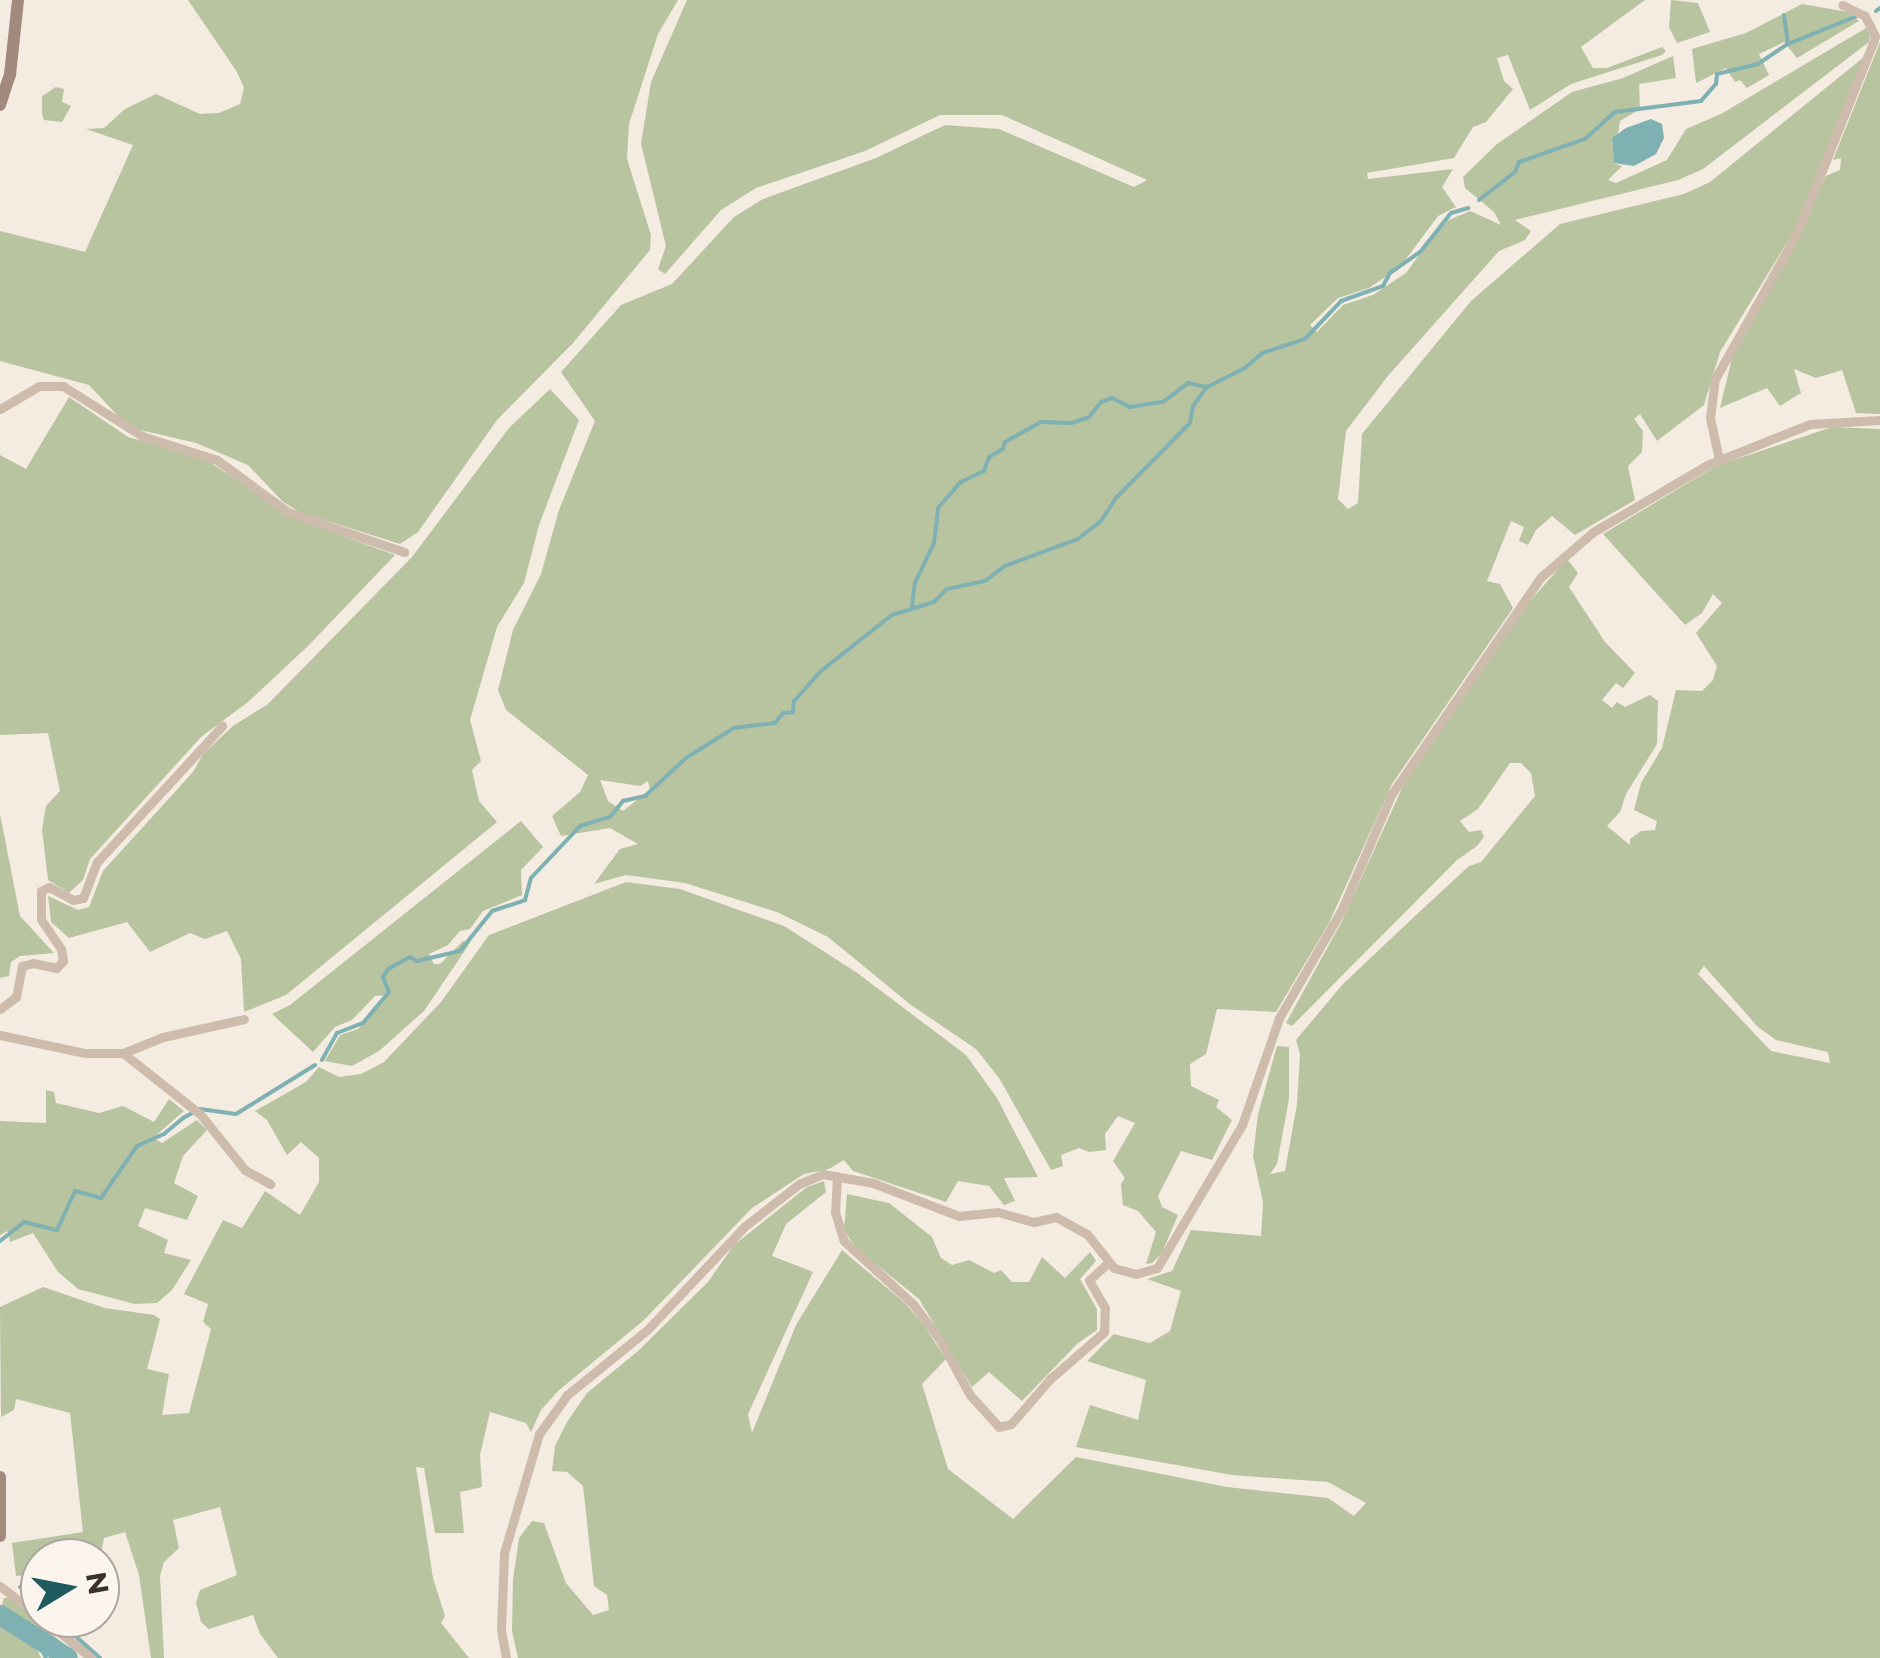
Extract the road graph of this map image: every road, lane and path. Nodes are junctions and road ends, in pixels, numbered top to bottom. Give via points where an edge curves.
1 (18, 0) edge
2 (1842, 5) dead end
3 (0, 104) edge
4 (0, 409) edge
5 (1880, 420) edge
6 (1719, 459) junction
7 (404, 552) dead end
8 (222, 726) dead end
9 (0, 1010) edge
10 (244, 1019) dead end
11 (0, 1035) edge
12 (123, 1053) junction
13 (837, 1176) junction
14 (270, 1184) dead end
15 (1107, 1264) junction
16 (0, 1476) edge
17 (0, 1536) edge
18 (0, 1586) edge
19 (20, 1601) edge
20 (67, 1638) edge
21 (91, 1658) edge
22 (506, 1658) edge

1 - 3 main road
2 - 6 street via 1868,20 1875,36 1798,230 1715,379 1710,418
4 - 7 street via 39,386 63,386 142,436 217,460 288,512
5 - 6 street via 1810,424
6 - 15 street via 1590,534 1532,589 1390,795 1342,909 1278,1018 1242,1125 1164,1262 1136,1274
8 - 9 street via 97,862 83,898 49,887 41,891 41,919 63,961 56,968 22,966 16,997
10 - 12 street
11 - 12 street via 85,1053
12 - 14 street via 196,1111 245,1170
13 - 15 street via 959,1216 998,1212 1034,1222 1056,1216 1087,1234
13 - 15 street via 835,1212 844,1241 913,1304 970,1395 999,1426 1010,1424 1104,1332 1104,1308 1089,1280
13 - 22 street via 812,1178 762,1211 647,1330 551,1412 504,1553
16 - 17 main road
18 - 19 street
20 - 21 street

